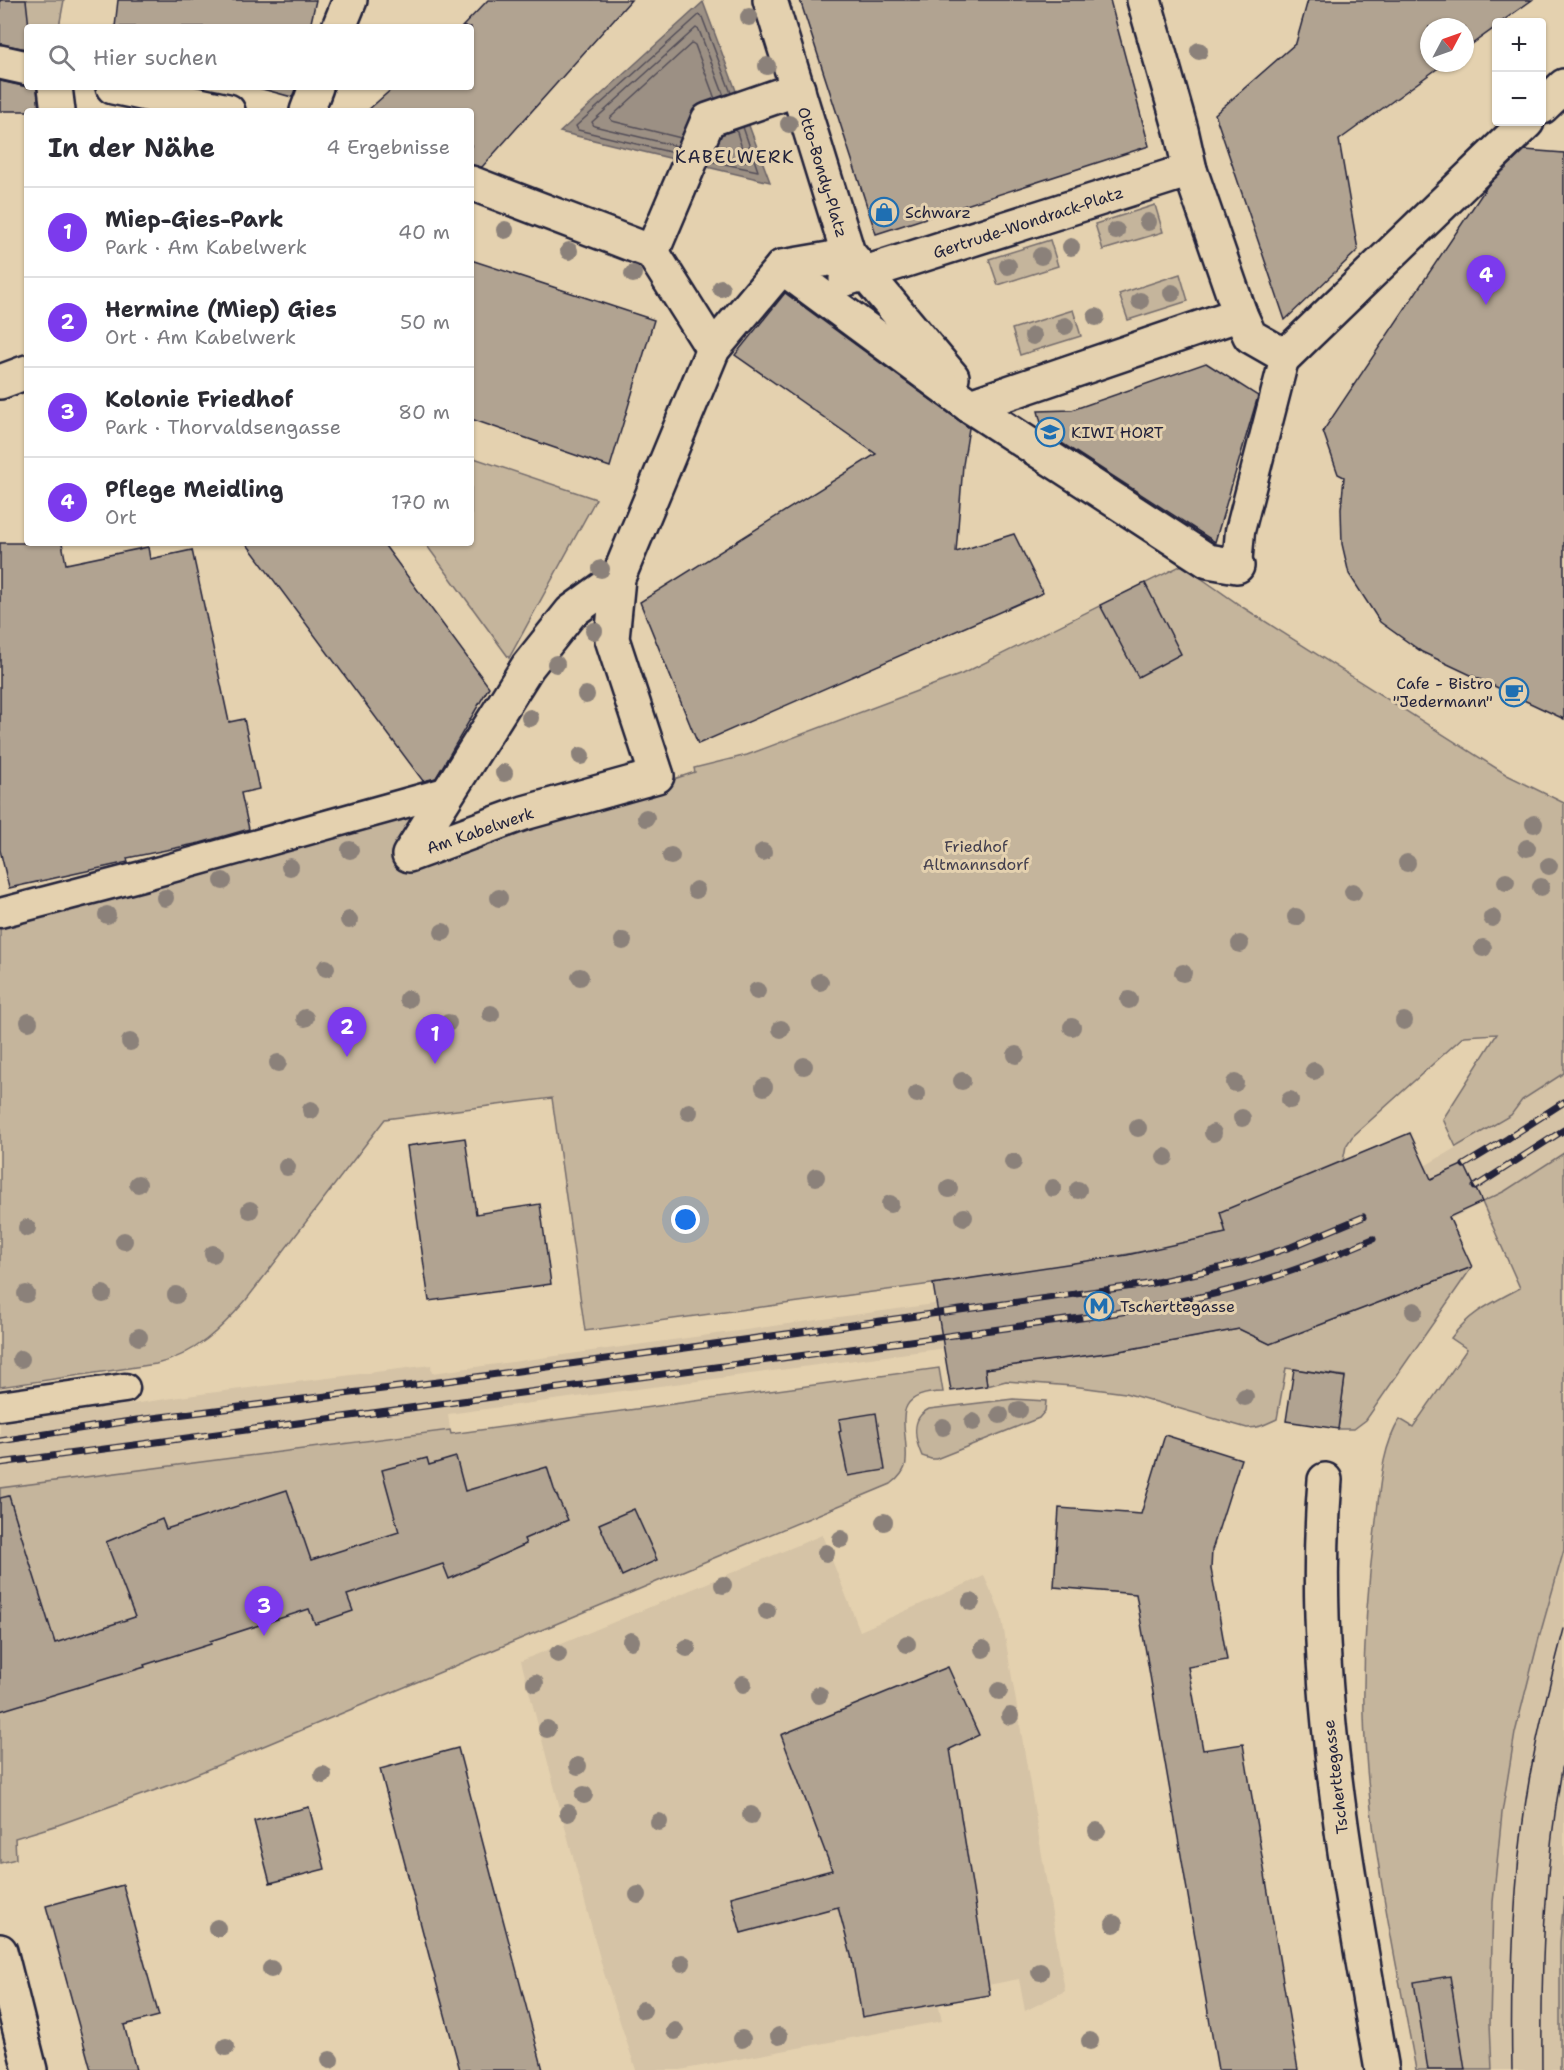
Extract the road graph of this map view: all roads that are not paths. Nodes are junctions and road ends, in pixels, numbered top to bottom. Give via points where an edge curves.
1 (350, 0) edge
2 (770, 0) edge
3 (1144, 0) edge
4 (340, 24) edge
5 (0, 62) edge
6 (24, 67) edge
7 (1564, 86) edge
8 (798, 89) junction
9 (55, 90) edge
10 (127, 90) edge
11 (315, 90) edge
12 (1546, 103) edge
13 (58, 108) edge
14 (214, 108) edge
15 (308, 108) edge
16 (1523, 126) edge
17 (1190, 170) junction
18 (474, 184) edge
19 (652, 252) junction
20 (857, 263) junction
21 (782, 267) junction
22 (813, 290) junction
23 (1245, 325) junction
24 (713, 349) junction
25 (1285, 356) junction
26 (24, 373) edge
27 (0, 382) edge
28 (976, 409) junction
29 (1237, 566) joint
30 (618, 578) junction
31 (449, 790) junction
32 (0, 913) edge
33 (124, 1388) dead end
34 (0, 1406) edge
35 (1325, 1480) dead end
36 (0, 1951) edge
37 (30, 2070) edge
38 (1382, 2070) edge

1 - 4 street
2 - 8 street, Otto-Bondy-Platz
3 - 17 street
5 - 6 street
7 - 12 street
8 - 19 street, Otto-Bondy-Platz via 708,120
8 - 20 street, Otto-Bondy-Platz
9 - 13 street
10 - 14 street
11 - 15 street
16 - 25 street
17 - 20 street, Gertrude-Wondrack-Platz
17 - 23 street
18 - 19 street
19 - 24 street
20 - 21 street, Otto-Bondy-Platz via 830,259
20 - 22 street, Gertrude-Wondrack-Platz
20 - 28 street
21 - 22 street
21 - 24 street
22 - 28 street
23 - 25 street
23 - 28 street
24 - 30 street, Am Kabelwerk
25 - 29 lane via 1240,531
26 - 27 street
28 - 29 street via 1208,561
30 - 31 street, Am Kabelwerk via 571,612 528,666
30 - 31 street, Am Kabelwerk via 612,639 657,776 524,813 409,855
31 - 32 lane
33 - 34 lane
35 - 38 street, Tscherttegasse via 1320,1590 1330,1743
36 - 37 street

